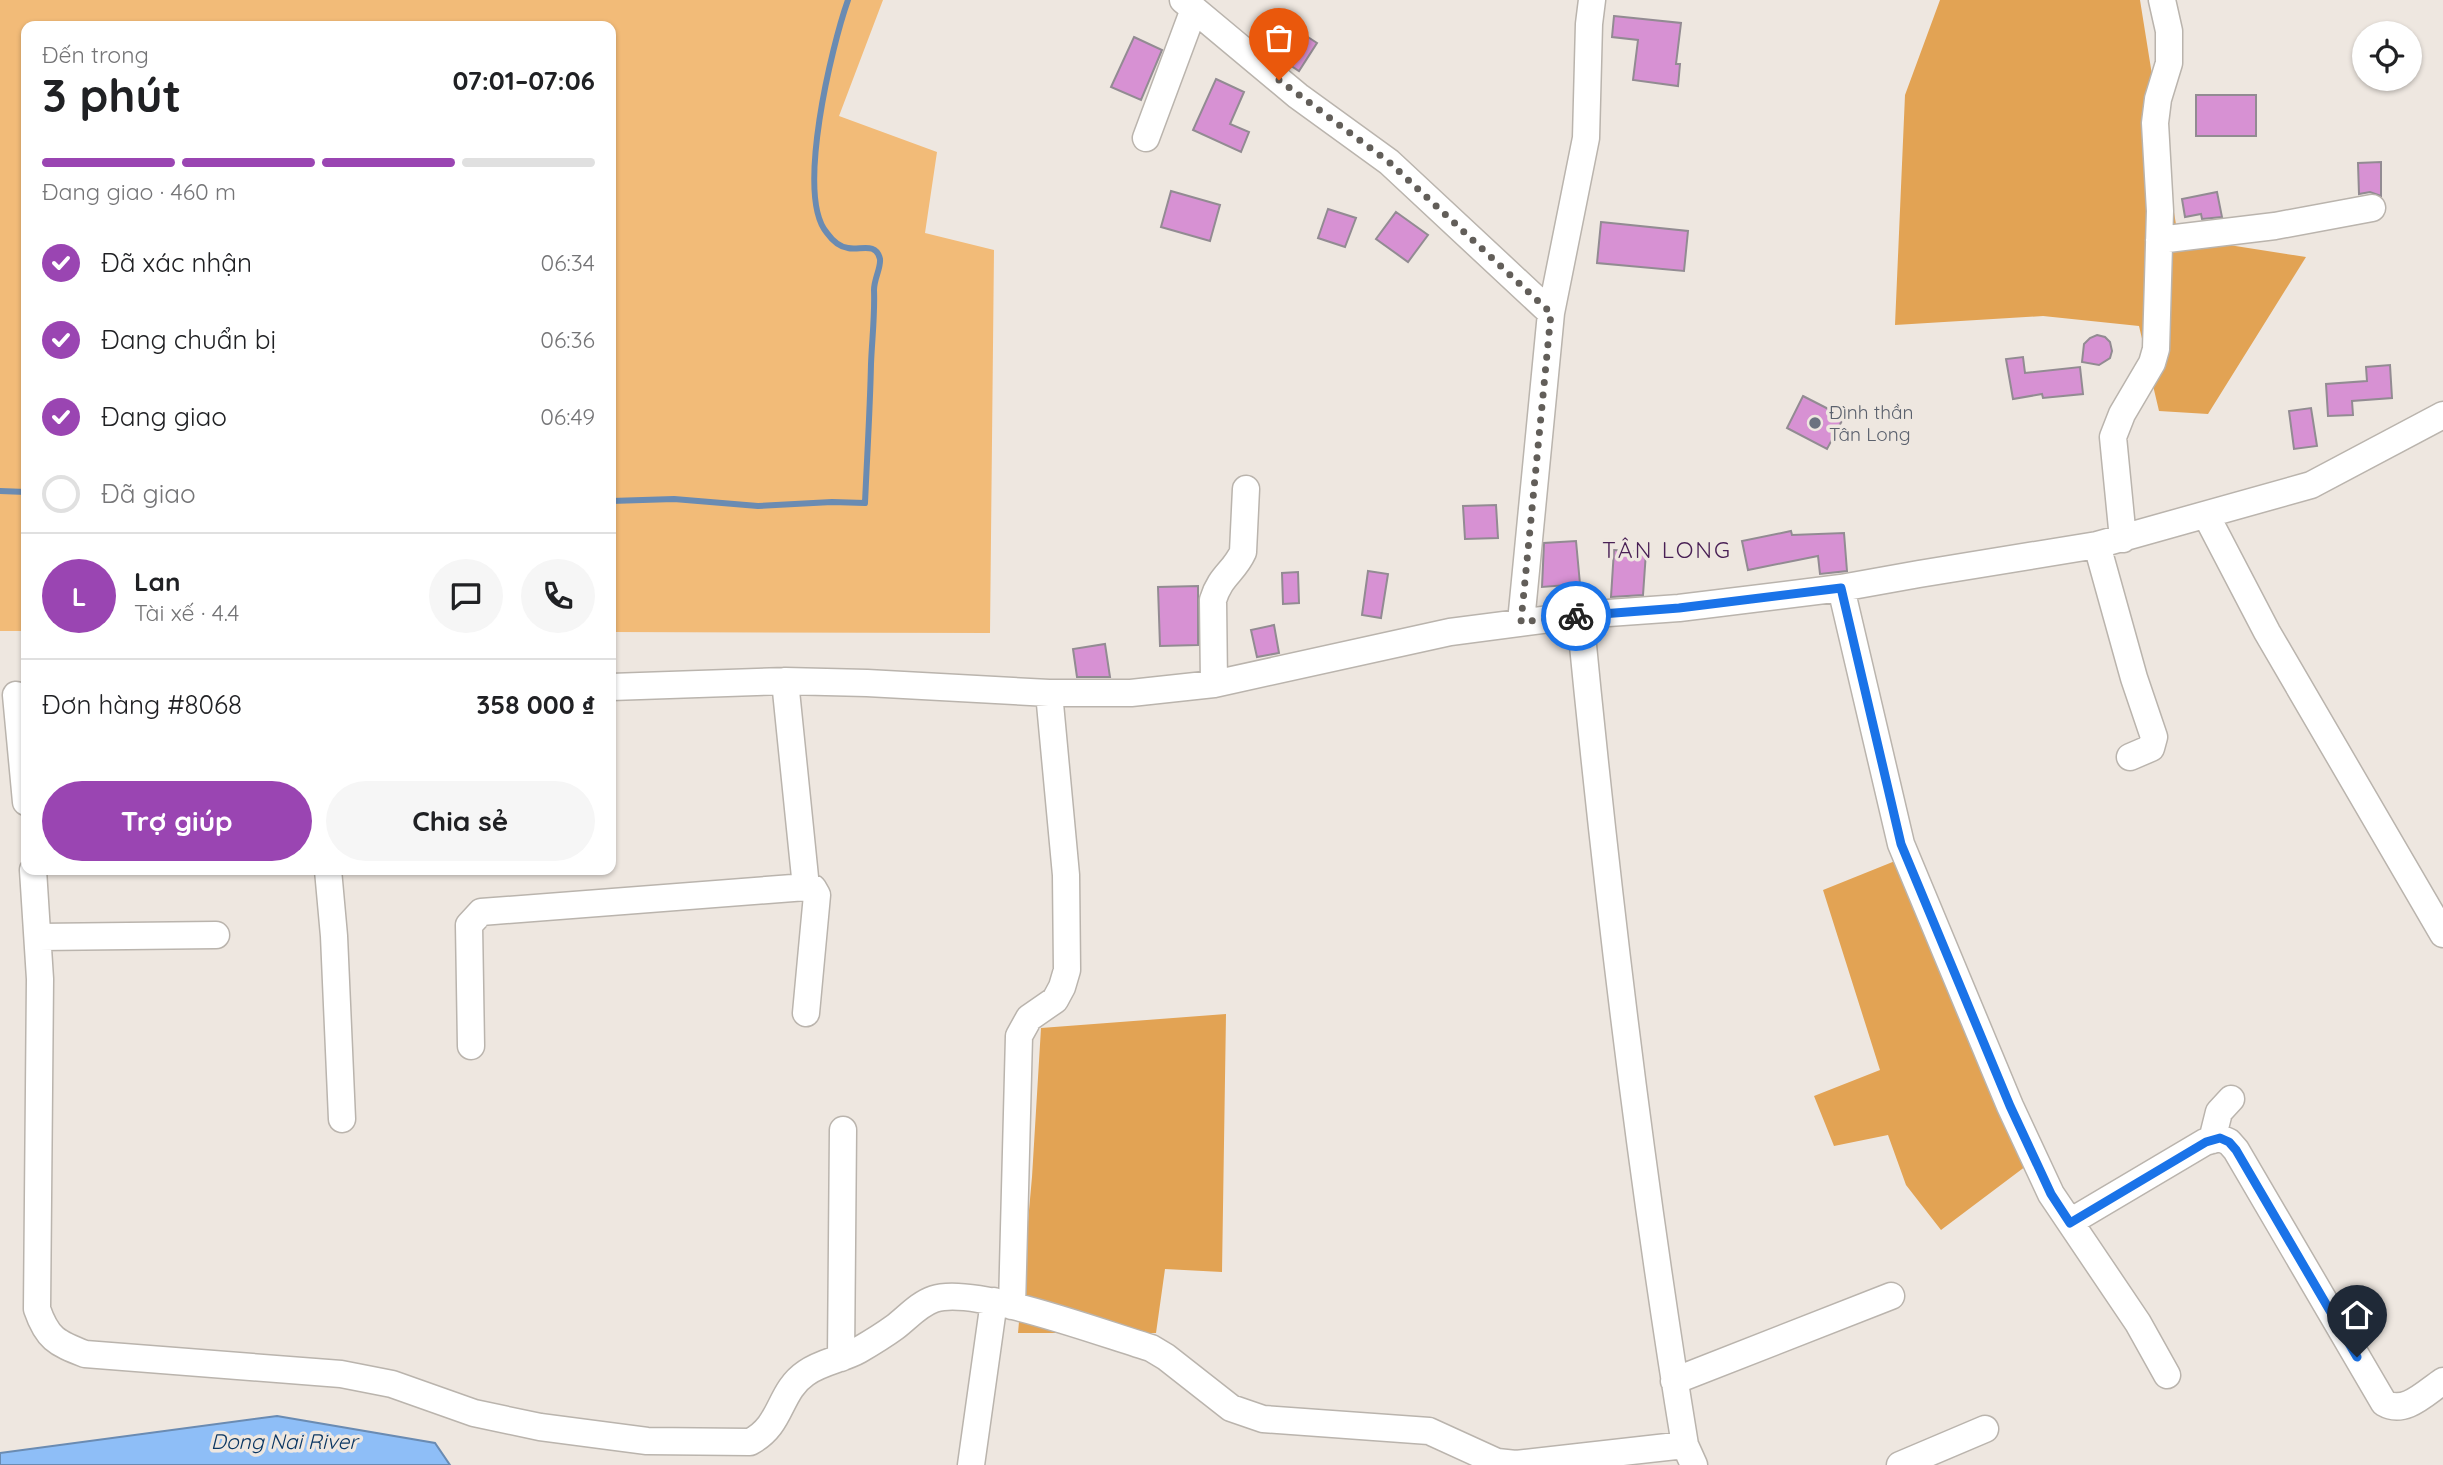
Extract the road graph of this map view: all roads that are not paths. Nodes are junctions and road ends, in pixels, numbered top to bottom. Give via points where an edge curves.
1 (1592, 0) edge
2 (2162, 0) edge
3 (1198, 6) edge
4 (1146, 138) dead end
5 (2372, 208) dead end
6 (2159, 240) junction
7 (1551, 313) junction
8 (2443, 415) edge
9 (1246, 489) dead end
10 (2206, 515) junction
11 (2123, 539) junction
12 (2097, 545) junction
13 (1841, 588) junction
14 (1580, 615) junction
15 (1521, 622) junction
16 (785, 681) junction
17 (1214, 684) junction
18 (616, 687) edge
19 (1049, 693) junction
20 (14, 696) edge
21 (2130, 757) dead end
22 (21, 758) edge
23 (33, 875) edge
24 (328, 875) edge
25 (806, 887) junction
26 (2443, 934) edge
27 (216, 935) dead end
28 (39, 937) junction
29 (806, 1013) dead end
30 (471, 1046) dead end
31 (2231, 1099) dead end
32 (342, 1119) dead end
33 (843, 1130) dead end
34 (2212, 1140) junction
35 (2070, 1223) junction
36 (1891, 1296) dead end
37 (1003, 1304) junction
38 (841, 1358) junction
39 (2167, 1375) dead end
40 (1674, 1381) junction
41 (2443, 1381) edge
42 (1985, 1429) dead end
43 (1689, 1455) edge
44 (971, 1465) edge
45 (1900, 1465) edge

1 - 7 street via 1587,138
2 - 6 street via 2169,62 2155,123
3 - 4 street
3 - 7 street via 1298,96 1389,162
5 - 6 street
6 - 11 street via 2156,349 2113,437
7 - 15 street
8 - 10 street via 2311,485
9 - 17 street via 1243,552 1224,575 1213,600
10 - 11 street
10 - 26 street via 2274,644
11 - 12 street
12 - 13 street
12 - 21 street via 2154,737 2151,748
13 - 14 street
13 - 35 street via 1901,844 2010,1106 2051,1194
14 - 15 street
14 - 40 street via 1601,835
15 - 17 street via 1450,632
16 - 18 street
16 - 19 street
16 - 25 street
17 - 19 street via 1131,693
19 - 37 street via 1066,875 1067,970 1055,1000 1029,1018 1019,1036
20 - 22 street
23 - 28 street
24 - 32 street
25 - 29 street via 817,895
25 - 30 street via 481,912 469,925
27 - 28 street
28 - 38 street via 37,1308 44,1329 62,1346 85,1354 341,1374 540,1427 648,1441 750,1441 771,1426 793,1384 807,1372
31 - 34 street via 2219,1112
33 - 38 street
34 - 35 street
34 - 41 street via 2220,1138 2236,1150 2384,1403 2403,1408
35 - 39 street via 2138,1323
36 - 40 street
37 - 38 street via 949,1296 934,1299
37 - 43 street via 1151,1349 1231,1408 1263,1419 1429,1431 1497,1462 1516,1464
37 - 44 street
40 - 43 street
42 - 45 street

